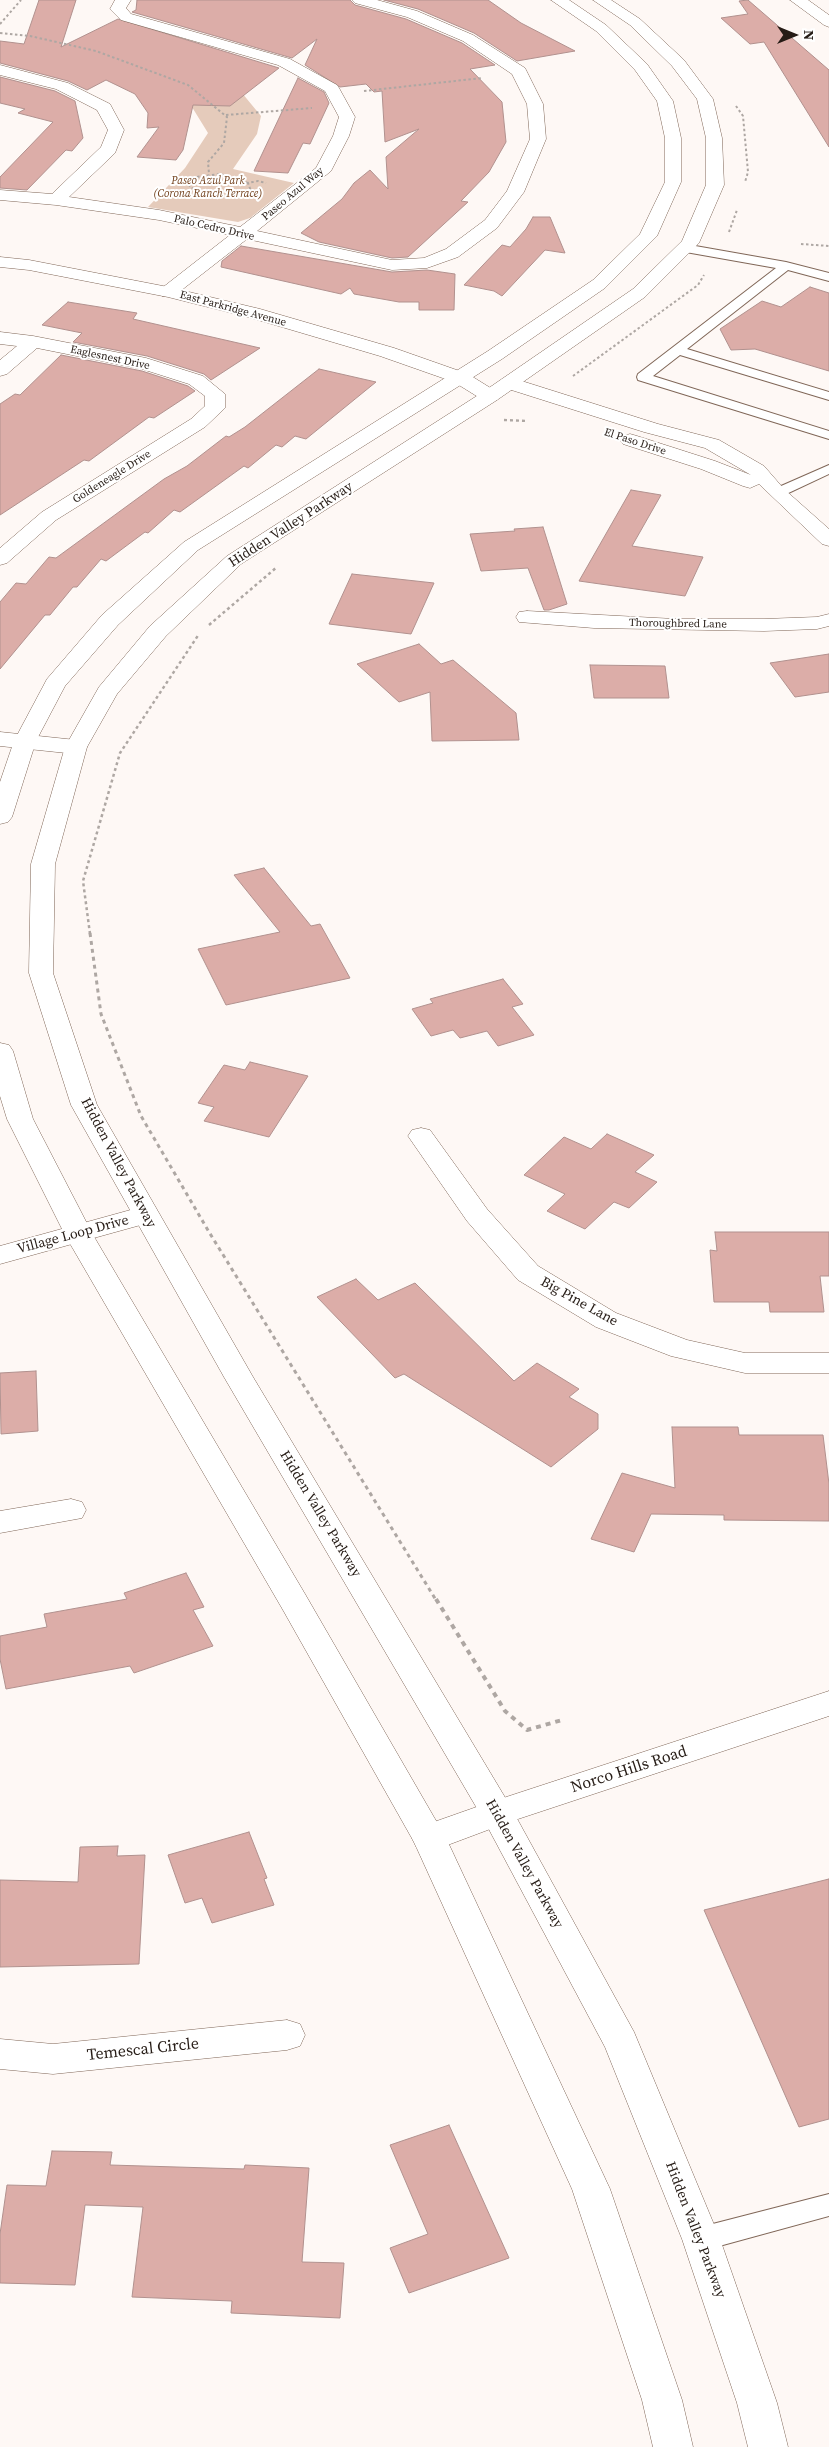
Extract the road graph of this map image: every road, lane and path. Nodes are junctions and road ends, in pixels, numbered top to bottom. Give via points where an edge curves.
1 (21, 0) edge
2 (122, 0) edge
3 (360, 0) edge
4 (559, 0) edge
5 (601, 0) edge
6 (798, 0) edge
7 (826, 16) edge
8 (0, 24) edge
9 (0, 33) edge
10 (0, 70) edge
11 (486, 78) dead end
12 (343, 110) junction
13 (225, 115) junction
14 (210, 174) junction
15 (248, 183) junction
16 (302, 187) junction
17 (0, 195) edge
18 (56, 200) junction
19 (249, 200) dead end
20 (159, 215) junction
21 (244, 235) junction
22 (684, 248) junction
23 (0, 262) edge
24 (786, 266) junction
25 (829, 278) edge
26 (168, 292) junction
27 (0, 338) edge
28 (33, 342) junction
29 (678, 350) junction
30 (0, 370) edge
31 (460, 378) junction
32 (509, 383) junction
33 (215, 394) joint
34 (490, 396) junction
35 (829, 396) edge
36 (503, 420) dead end
37 (528, 421) dead end
38 (829, 435) edge
39 (829, 469) edge
40 (777, 493) junction
41 (829, 540) edge
42 (0, 559) edge
43 (281, 563) dead end
44 (527, 617) dead end
45 (829, 620) edge
46 (207, 627) dead end
47 (200, 633) dead end
48 (0, 738) edge
49 (25, 741) junction
50 (76, 747) junction
51 (0, 817) edge
52 (0, 1051) edge
53 (421, 1136) dead end
54 (145, 1215) junction
55 (78, 1235) junction
56 (0, 1255) edge
57 (829, 1363) edge
58 (71, 1510) dead end
59 (0, 1522) edge
60 (829, 1703) edge
61 (562, 1720) dead end
62 (497, 1813) junction
63 (429, 1838) junction
64 (287, 2035) dead end
65 (0, 2054) edge
66 (829, 2205) edge
67 (701, 2239) junction
68 (673, 2447) edge
69 (768, 2447) edge

1 - 8 path
2 - 12 main road via 118,9 126,18 284,62 331,88
3 - 21 main road, Palo Cedro Drive via 412,14 468,38 519,72 535,104 538,139 515,192 491,224 452,253 428,263 392,265
4 - 31 main road via 600,28 641,67 665,101 673,138 673,182 648,236 599,284
5 - 22 main road, Hidden Valley Parkway via 635,22 671,56 705,99 714,138 715,185 690,243
6 - 7 main road
9 - 13 path via 30,36 96,51 161,74 188,85
10 - 18 main road via 70,90 104,108 116,130 109,149
11 - 12 path via 354,92 366,109
12 - 13 path via 328,112 324,107
12 - 16 main road, Paseo Azul Way via 347,117 337,145 323,171
13 - 14 path via 224,144 208,162
14 - 15 path
14 - 20 path via 196,177 188,183 190,188 196,189 196,199 178,199
15 - 16 path via 258,181
15 - 19 path via 253,192
16 - 21 main road, Paseo Azul Way
17 - 18 main road, Palo Cedro Drive
18 - 20 main road, Palo Cedro Drive
20 - 21 main road, Palo Cedro Drive
21 - 26 main road, Paseo Azul Way
22 - 24 lane
22 - 32 main road, Hidden Valley Parkway via 639,294
23 - 26 main road, East Parkridge Avenue
24 - 25 lane
24 - 29 lane
26 - 31 main road, East Parkridge Avenue via 378,349
27 - 28 main road, Eaglesnest Drive
28 - 30 main road
28 - 33 main road, Eaglesnest Drive via 146,364 196,380
29 - 35 lane
29 - 38 lane via 643,377
31 - 32 main road, East Parkridge Avenue
31 - 34 main road, East Parkridge Avenue
31 - 49 main road via 191,546 110,620 55,684
32 - 34 main road, Hidden Valley Parkway
32 - 40 main road, El Paso Drive via 712,444 758,470
33 - 42 main road, Goldeneagle Drive via 215,408 198,423 49,516
34 - 40 main road, El Paso Drive via 708,465
34 - 50 main road, Hidden Valley Parkway via 234,560 152,638 107,692
36 - 37 path
39 - 40 lane
40 - 41 main road, El Paso Drive
43 - 46 path
44 - 45 main road, Thoroughbred Lane via 684,625 764,625
47 - 61 path via 120,753 83,881 101,1014 141,1116 209,1232 505,1711 527,1730
48 - 49 main road
49 - 50 main road
49 - 51 main road
50 - 54 main road, Hidden Valley Parkway via 44,864 41,973 84,1105
52 - 55 main road via 20,1119
53 - 57 main road, Big Pine Lane via 477,1215 528,1273 606,1320 681,1349 745,1362
54 - 55 main road, Village Loop Drive
54 - 62 main road, Hidden Valley Parkway
55 - 56 main road, Village Loop Drive
55 - 63 main road
58 - 59 main road
60 - 62 main road, Norco Hills Road
62 - 63 main road, Norco Hills Road
62 - 67 main road, Hidden Valley Parkway via 621,2042
63 - 68 main road via 591,2189 662,2400
64 - 65 main road, Temescal Circle via 53,2060
66 - 67 lane
67 - 69 main road, Hidden Valley Parkway via 757,2403

